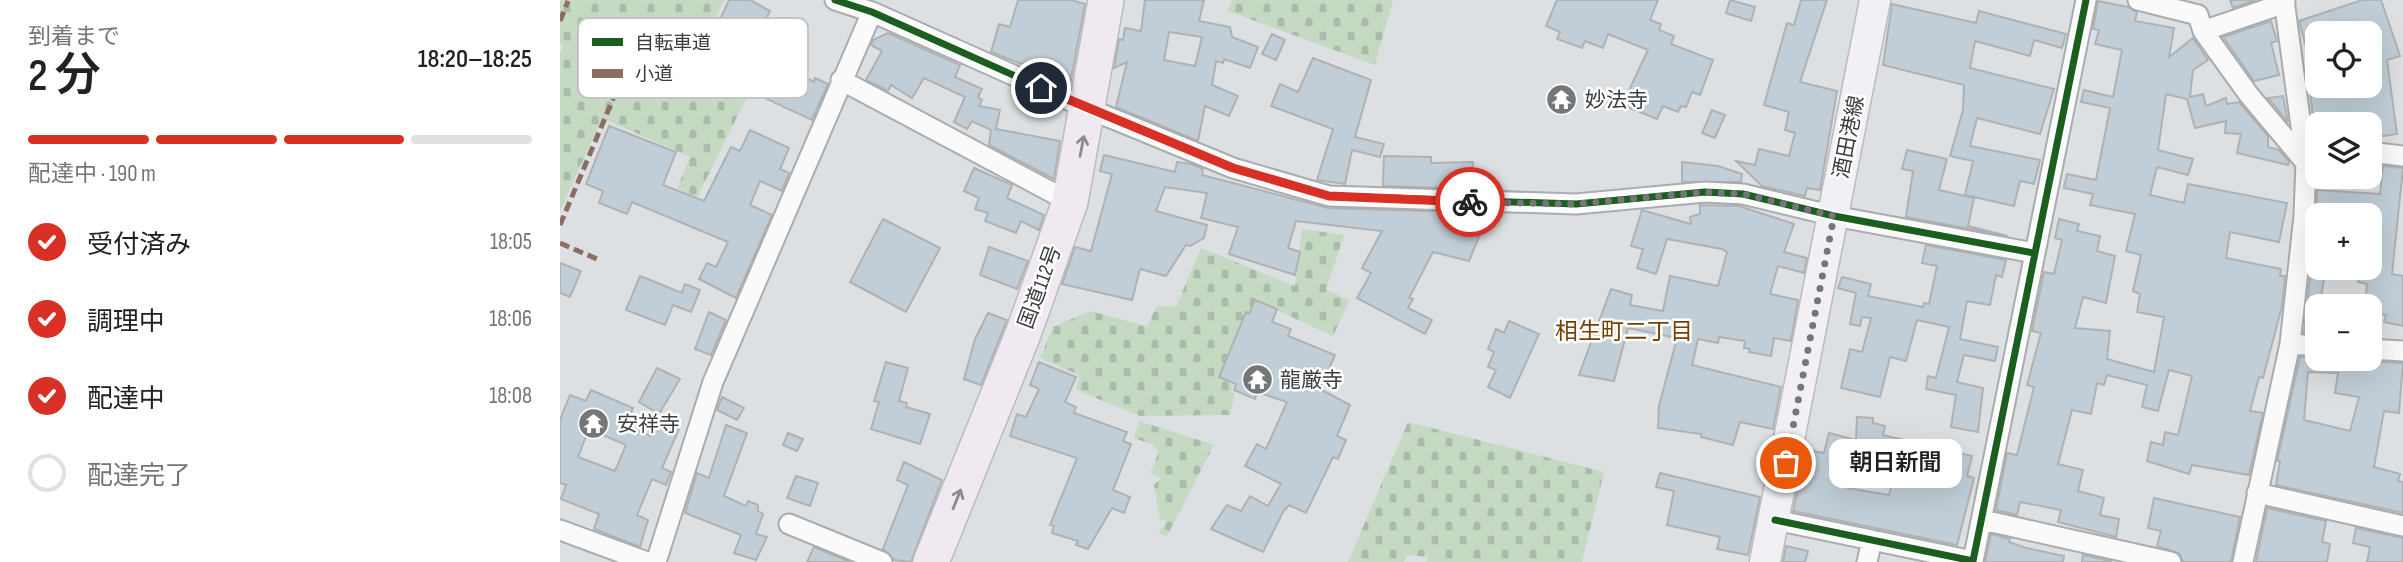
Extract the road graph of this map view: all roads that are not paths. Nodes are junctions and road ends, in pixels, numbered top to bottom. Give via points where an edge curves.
1 (835, 0) edge
2 (1106, 0) edge
3 (1875, 0) edge
4 (2086, 0) edge
5 (2138, 0) edge
6 (2285, 2) edge
7 (872, 12) junction
8 (2203, 31) junction
9 (841, 80) junction
10 (1089, 109) junction
11 (2305, 127) edge
12 (2305, 148) edge
13 (2382, 153) edge
14 (2403, 156) edge
15 (2305, 189) edge
16 (1070, 202) junction
17 (1834, 216) junction
18 (2034, 253) junction
19 (2290, 344) junction
20 (2305, 345) edge
21 (2382, 350) edge
22 (2403, 351) edge
23 (2257, 493) junction
24 (1775, 520) junction
25 (1983, 520) junction
26 (789, 524) dead end
27 (2403, 526) edge
28 (560, 530) edge
29 (1872, 540) junction
30 (647, 562) edge
31 (656, 562) edge
32 (882, 562) edge
33 (932, 562) edge
34 (1765, 562) edge
35 (1867, 562) edge
36 (2171, 562) edge
37 (2243, 562) edge

1 - 7 street
2 - 10 highway, 国道112号
3 - 17 main road, 酒田港線
4 - 18 street
5 - 8 street via 2198,15
6 - 8 street
6 - 11 street
7 - 9 street
7 - 10 street
8 - 12 street via 2249,95
9 - 16 street
9 - 31 street via 713,382
16 -> 10 highway, 国道112号
10 - 17 street via 1233,168 1329,196 1576,204 1704,192 1743,194
13 - 14 street
15 - 19 street
33 -> 16 highway, 国道112号
17 - 18 street
17 - 24 main road, 酒田港線
18 - 25 street
19 - 20 street
19 - 23 street
21 - 22 street
23 - 27 street
23 - 37 street
24 - 29 street
24 - 34 main road, 酒田港線
25 - 29 street via 1973,561
25 - 36 street
26 - 32 street
28 - 30 street
29 - 35 street

